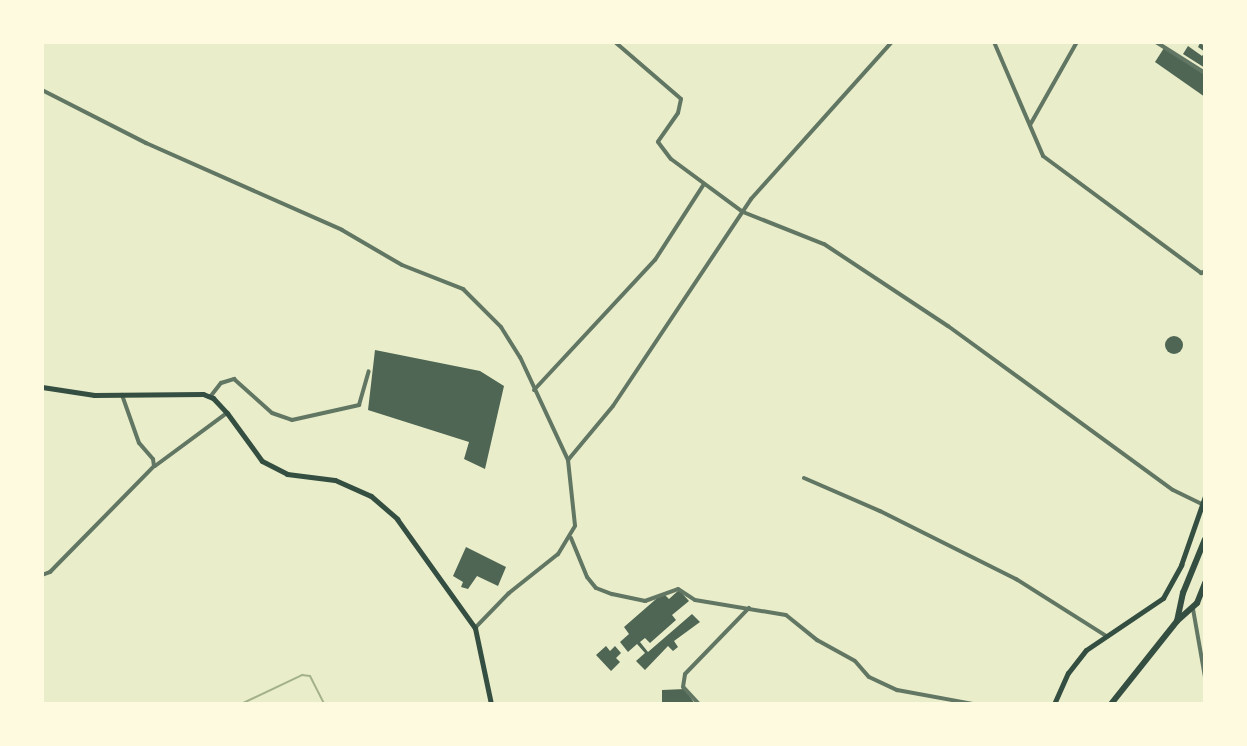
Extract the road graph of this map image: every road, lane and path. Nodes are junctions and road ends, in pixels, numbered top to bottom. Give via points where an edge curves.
1 (615, 42) edge
2 (892, 42) edge
3 (994, 42) edge
4 (1077, 42) edge
5 (1156, 42) edge
6 (1205, 73) edge
7 (42, 90) edge
8 (1030, 125) junction
9 (704, 184) junction
10 (743, 212) junction
11 (1205, 271) edge
12 (369, 371) dead end
13 (42, 387) edge
14 (534, 390) junction
15 (122, 395) junction
16 (210, 397) junction
17 (227, 413) junction
18 (568, 460) junction
19 (154, 466) junction
20 (804, 478) dead end
21 (1205, 496) edge
22 (1202, 504) junction
23 (571, 538) junction
24 (1205, 539) edge
25 (42, 575) edge
26 (1205, 583) edge
27 (1193, 607) junction
28 (749, 608) junction
29 (1177, 621) junction
30 (475, 628) junction
31 (1106, 636) junction
32 (1205, 677) edge
33 (491, 704) edge
34 (699, 704) edge
35 (973, 704) edge
36 (1054, 704) edge
37 (1111, 704) edge

1 - 9 street via 681,99 658,142
2 - 10 street
3 - 8 street
4 - 8 street
5 - 6 street
7 - 14 street via 146,143 342,230 402,265 463,289 511,341
8 - 11 street via 1043,156
9 - 10 street
9 - 14 street via 655,260
10 - 18 street via 613,406
10 - 22 street via 824,244 948,326 1173,490
12 - 16 street via 359,405 292,420 272,413 234,379 221,383
13 - 15 main road
14 - 18 street
15 - 16 main road via 195,392
15 - 19 street via 139,443
16 - 17 main road
17 - 19 street
17 - 30 main road via 262,461 287,474 335,480 371,496 397,519
18 - 23 street via 575,526
19 - 25 street
20 - 31 street via 1016,579
21 - 22 main road
22 - 31 main road via 1163,598
23 - 28 street via 596,588 645,601 678,589 695,600
23 - 30 street
24 - 29 highway
26 - 27 highway
27 - 29 highway
27 - 32 street
28 - 34 street via 685,674 683,687
28 - 35 street via 786,615 855,661 869,677 897,690
29 - 37 highway
30 - 33 main road
31 - 36 main road via 1068,673

